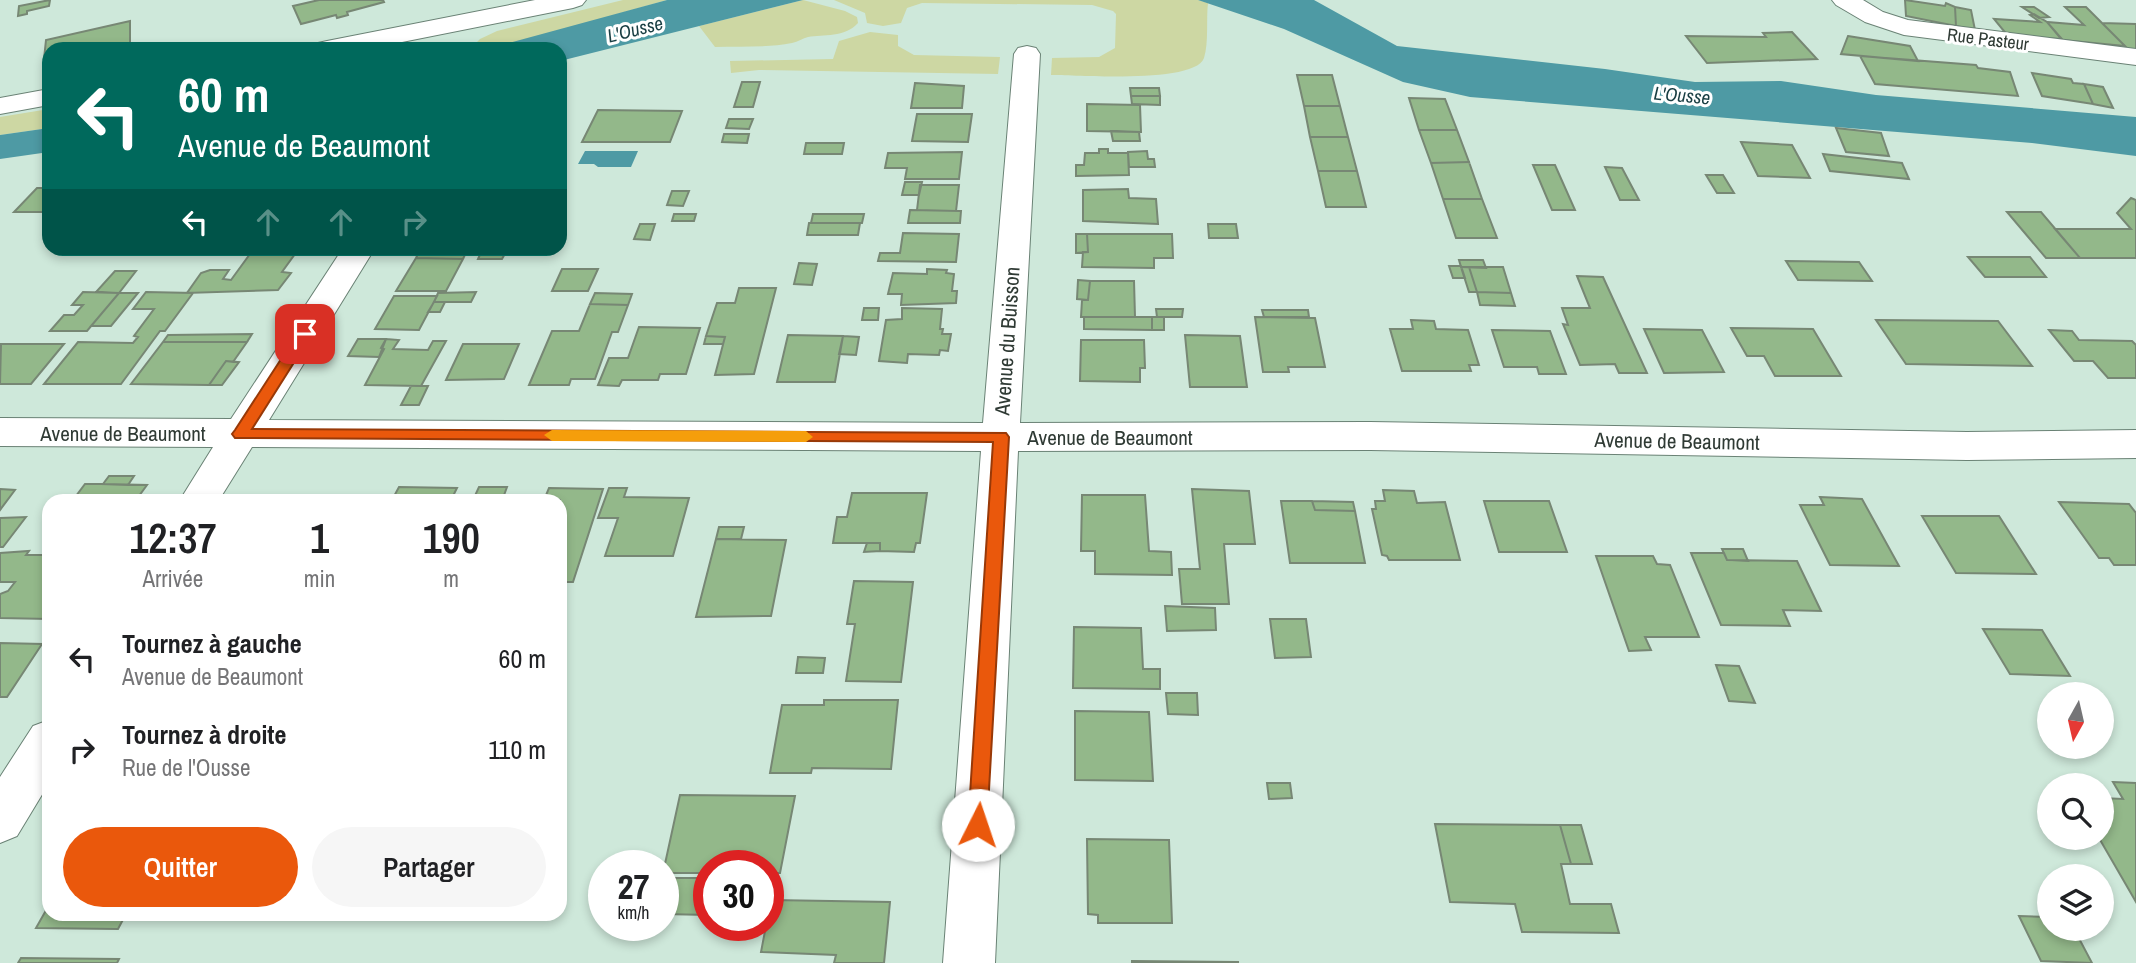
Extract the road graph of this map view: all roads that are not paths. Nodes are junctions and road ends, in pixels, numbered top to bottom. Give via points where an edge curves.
1 (573, 0) edge
2 (1845, 0) edge
3 (441, 39) edge
4 (407, 42) edge
5 (1027, 54) dead end
6 (2136, 57) edge
7 (42, 98) edge
8 (0, 106) edge
9 (354, 256) edge
10 (0, 432) edge
11 (240, 434) junction
12 (1001, 437) junction
13 (2136, 444) edge
14 (203, 494) edge
15 (42, 752) edge
16 (0, 820) edge
17 (970, 963) edge

1 - 3 street
2 - 6 street, Rue Pasteur via 1904,27
3 - 4 street
5 - 12 street, Avenue du Buisson
7 - 8 street
9 - 11 street
10 - 11 street, Avenue de Beaumont
11 - 12 street, Avenue de Beaumont
11 - 14 street
12 - 13 street, Avenue de Beaumont
12 - 17 street, Avenue du Buisson
15 - 16 street

